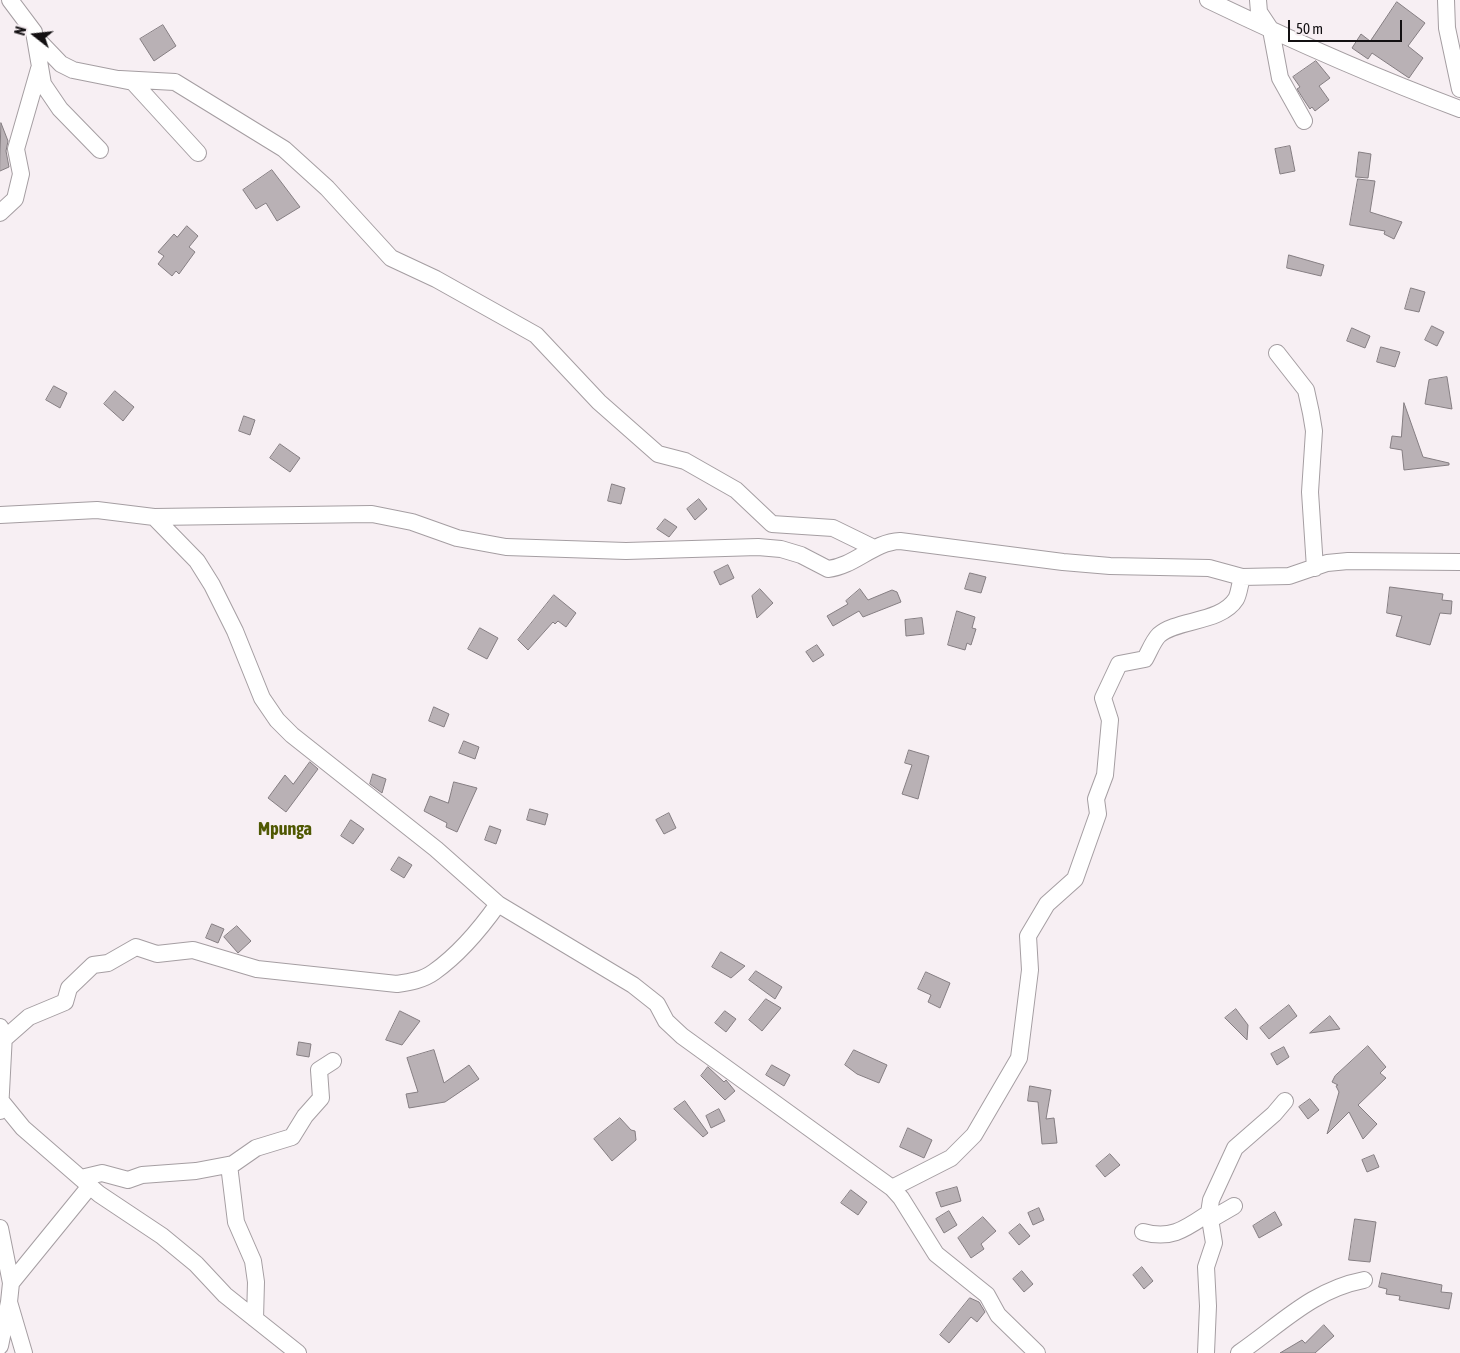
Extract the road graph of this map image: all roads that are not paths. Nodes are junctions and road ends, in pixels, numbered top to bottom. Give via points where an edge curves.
1 (10, 0) edge
2 (1208, 0) edge
3 (1258, 0) edge
4 (1446, 0) edge
5 (1271, 30) junction
6 (37, 38) junction
7 (39, 69) junction
8 (120, 79) junction
9 (1460, 89) edge
10 (1460, 109) edge
11 (1304, 121) dead end
12 (100, 150) dead end
13 (198, 153) dead end
14 (0, 213) edge
15 (1277, 353) dead end
16 (0, 515) edge
17 (154, 517) junction
18 (874, 548) junction
19 (1460, 562) edge
20 (1315, 568) junction
21 (1242, 577) junction
22 (498, 904) junction
23 (2, 1033) edge
24 (333, 1061) dead end
25 (1285, 1101) dead end
26 (0, 1106) edge
27 (229, 1165) junction
28 (86, 1182) junction
29 (892, 1188) junction
30 (1234, 1206) dead end
31 (1209, 1213) junction
32 (0, 1228) edge
33 (1143, 1232) dead end
34 (1364, 1280) dead end
35 (11, 1283) junction
36 (9, 1302) junction
37 (255, 1319) junction
38 (0, 1346) edge
39 (24, 1353) edge
40 (298, 1353) edge
41 (1037, 1353) edge
42 (1206, 1353) edge
43 (1239, 1353) edge

1 - 6 street via 31,25
2 - 5 street
3 - 5 street via 1259,12
4 - 9 street via 1447,28
5 - 10 street
5 - 11 street via 1280,78
6 - 7 street
6 - 8 street via 61,64 73,70
7 - 12 street via 43,84 60,109
7 - 14 street via 16,149 21,174 15,199
8 - 13 street via 133,82
8 - 18 street via 175,82 284,148 327,188 391,258 436,279 536,335 599,402 658,454 685,461 736,490 772,524 833,528
15 - 20 street via 1306,390 1311,413 1314,431 1310,492
16 - 17 street via 97,510
17 - 18 street via 372,514 412,522 457,538 506,546 626,552 758,547 802,555 828,570 853,561
17 - 22 street via 197,561 212,585 235,630 262,698 277,720 299,742 436,849
18 - 21 street via 887,541 900,541 1063,562 1209,568
19 - 20 street via 1348,561
20 - 21 street via 1289,576
21 - 29 street via 1236,600 1225,609 1207,619 1187,623 1159,635 1145,659 1119,664 1103,698 1110,720 1105,775 1096,799 1098,814 1094,829 1074,878 1046,904 1028,936 1030,970 1019,1058 974,1135 951,1158
22 - 23 street via 434,972 417,981 397,984 257,969 193,950 156,954 136,947 108,964 93,965 68,988 65,1002
22 - 29 street via 632,985 657,1004 666,1021 682,1036
23 - 26 street
24 - 27 street via 319,1070 321,1098 292,1137 256,1148
25 - 31 street via 1235,1148 1211,1200
26 - 28 street
27 - 28 street via 142,1175 128,1180 102,1173
27 - 37 street via 236,1222 253,1261
28 - 35 street
28 - 37 street via 196,1264 225,1295
29 - 41 street via 936,1254 987,1295 998,1314
30 - 31 street via 1215,1217
31 - 33 street via 1169,1235
31 - 42 street via 1214,1243 1206,1267
32 - 35 street
34 - 43 street via 1339,1287 1290,1313
35 - 36 street
36 - 38 street
36 - 39 street
37 - 40 street

